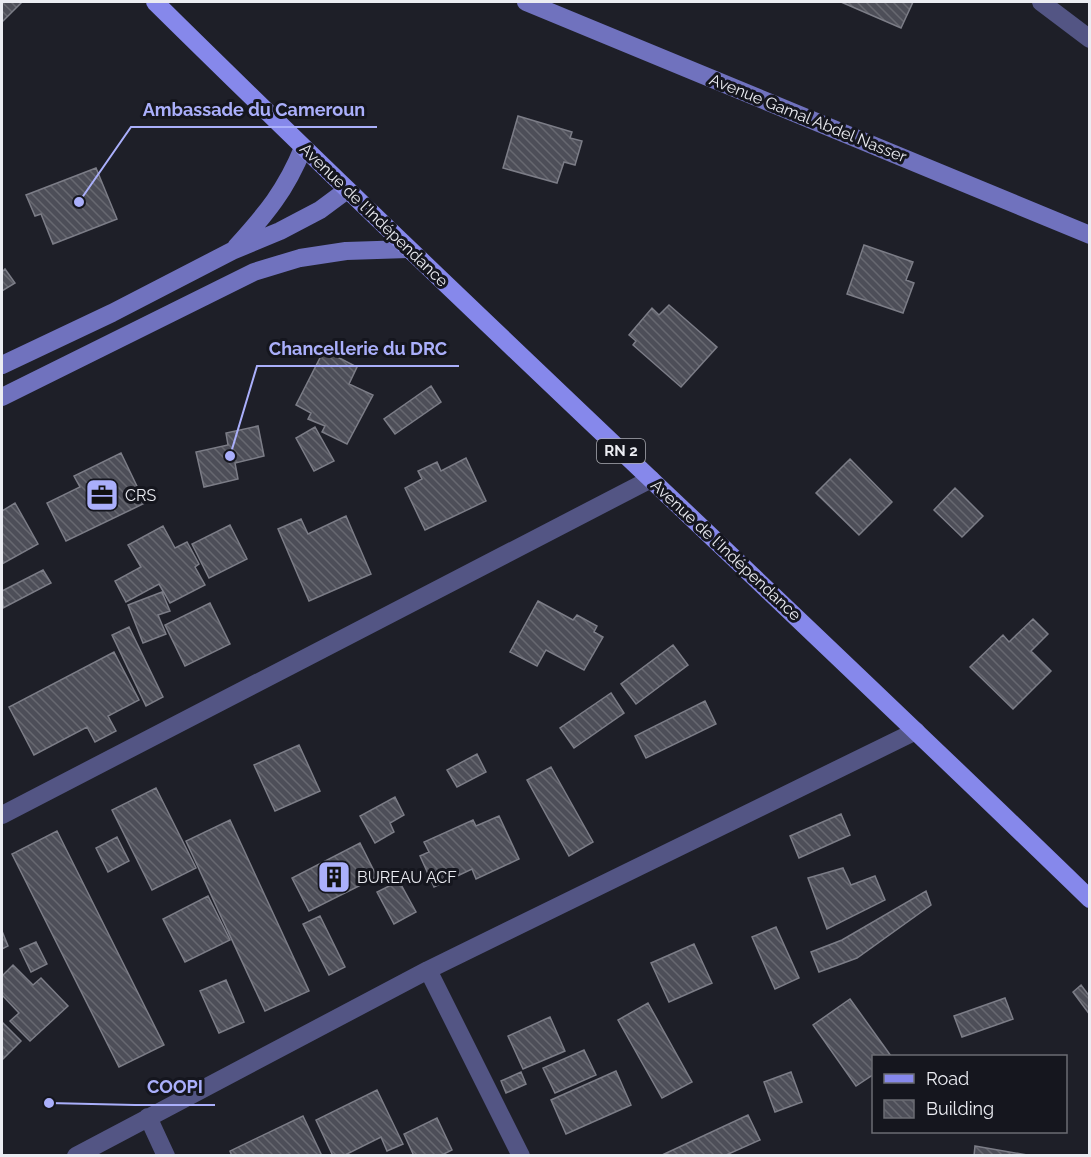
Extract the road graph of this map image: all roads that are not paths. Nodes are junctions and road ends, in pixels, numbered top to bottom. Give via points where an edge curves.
1 (155, 2) edge
2 (526, 2) edge
3 (1041, 2) edge
4 (1089, 39) edge
5 (303, 148) junction
6 (347, 190) junction
7 (1089, 235) edge
8 (408, 249) junction
9 (232, 251) junction
10 (2, 365) edge
11 (2, 397) edge
12 (651, 480) junction
13 (916, 730) junction
14 (2, 815) edge
15 (1089, 899) edge
16 (428, 970) junction
17 (148, 1117) junction
18 (76, 1155) edge
19 (166, 1155) edge
20 (521, 1155) edge

1 - 5 main road, Avenue de l'Indépendance / RN 2
2 - 7 street, Avenue Gamal Abdel Nasser
3 - 4 street
5 - 6 main road, Avenue de l'Indépendance / RN 2
5 - 9 street via 291,177 266,214
6 - 8 main road, Avenue de l'Indépendance / RN 2
6 - 9 street via 320,210
8 - 11 street via 334,252 254,272
8 - 12 main road, Avenue de l'Indépendance / RN 2
9 - 10 street
12 - 13 main road, Avenue de l'Indépendance / RN 2
12 - 14 street
13 - 15 main road, Avenue de l'Indépendance / RN 2
13 - 16 street
16 - 17 street
16 - 20 street
17 - 18 street
17 - 19 street

